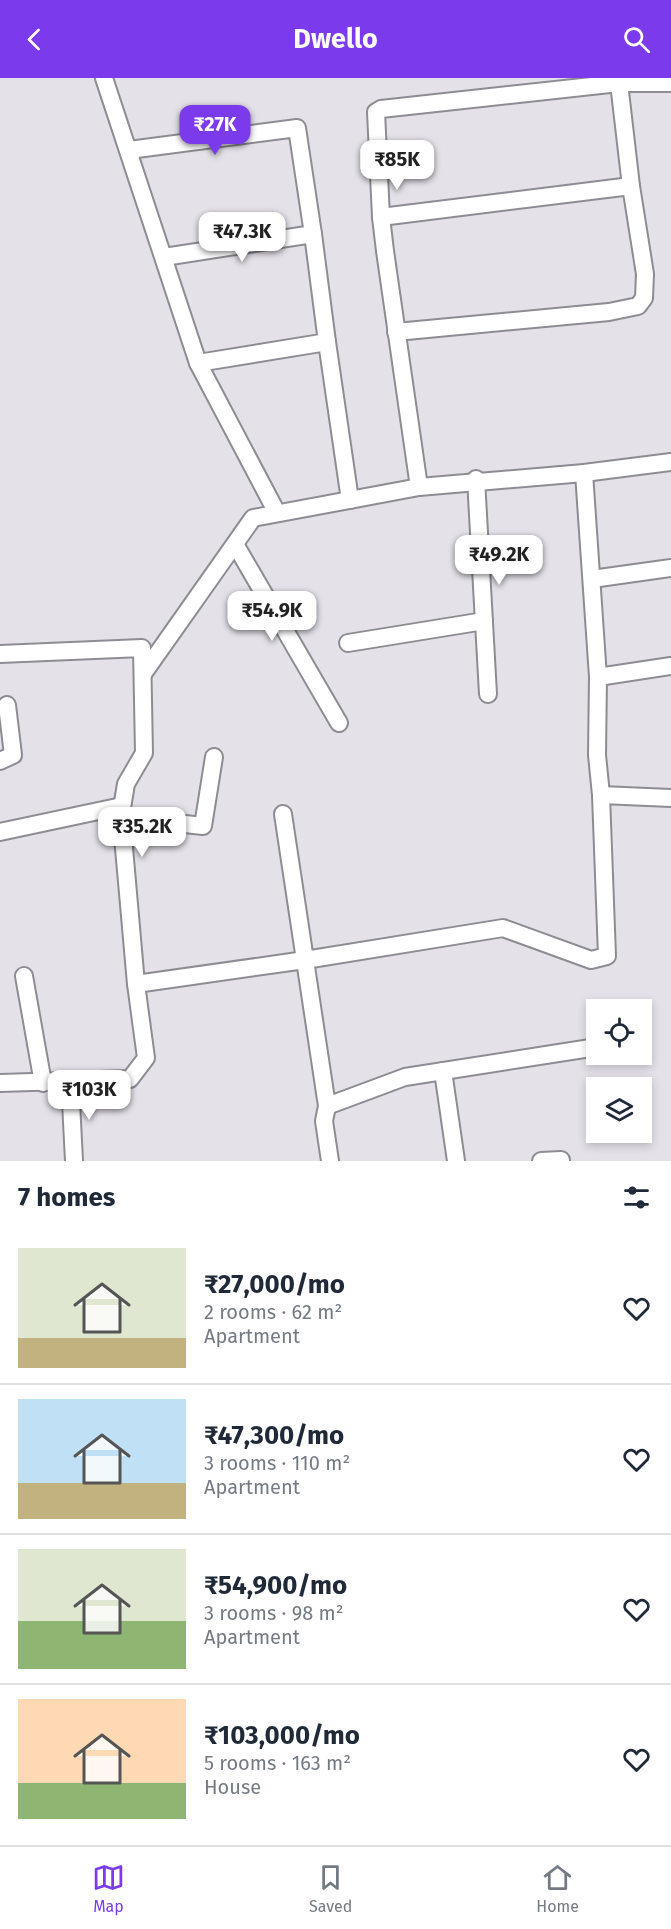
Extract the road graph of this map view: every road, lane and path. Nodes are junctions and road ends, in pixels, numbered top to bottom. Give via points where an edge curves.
1 (104, 78) edge
2 (619, 83) junction
3 (671, 83) edge
4 (129, 150) junction
5 (631, 186) junction
6 (381, 217) junction
7 (313, 234) junction
8 (164, 257) junction
9 (396, 332) junction
10 (327, 342) junction
11 (198, 363) junction
12 (671, 462) edge
13 (584, 473) junction
14 (476, 481) junction
15 (419, 488) junction
16 (350, 500) junction
17 (277, 513) junction
18 (236, 544) junction
19 (671, 568) edge
20 (592, 579) junction
21 (484, 621) junction
22 (348, 643) dead end
23 (0, 654) edge
24 (671, 666) edge
25 (143, 674) junction
26 (598, 677) junction
27 (488, 694) dead end
28 (7, 705) dead end
29 (339, 723) dead end
30 (214, 757) dead end
31 (0, 761) edge
32 (601, 795) junction
33 (671, 798) edge
34 (121, 812) junction
35 (283, 814) dead end
36 (0, 832) edge
37 (305, 960) junction
38 (24, 976) dead end
39 (136, 984) junction
40 (586, 1049) edge
41 (443, 1071) junction
42 (69, 1082) junction
43 (0, 1083) edge
44 (43, 1083) junction
45 (327, 1106) junction
46 (75, 1161) edge
47 (330, 1161) edge
48 (456, 1161) edge
49 (541, 1161) edge
50 (561, 1161) edge

1 - 4 street
2 - 3 street
2 - 5 street
2 - 6 street via 381,109 375,116
4 - 7 street via 297,128
4 - 8 street
5 - 6 street
5 - 9 street via 645,274 644,298 638,306
6 - 9 street
7 - 8 street
7 - 10 street
8 - 11 street
9 - 15 street
10 - 11 street
10 - 16 street
11 - 17 street
12 - 13 street
13 - 14 street
13 - 20 street
14 - 15 street
14 - 21 street
15 - 16 street
16 - 17 street
17 - 18 street via 253,518
18 - 25 street
18 - 29 street
19 - 20 street
20 - 26 street
21 - 22 street
21 - 27 street
23 - 25 street via 142,648
24 - 26 street
25 - 34 street via 144,753 126,784
26 - 32 street
28 - 31 street via 13,755
30 - 34 street via 203,826
32 - 33 street
32 - 37 street via 607,956 591,960 503,928
34 - 36 street
34 - 39 street
35 - 37 street
37 - 39 street
37 - 45 street
38 - 44 street
39 - 42 street via 146,1058 130,1080
40 - 41 street
41 - 45 street via 405,1077
41 - 48 street
42 - 44 street
42 - 46 street
43 - 44 street
45 - 47 street via 324,1121
49 - 50 street

